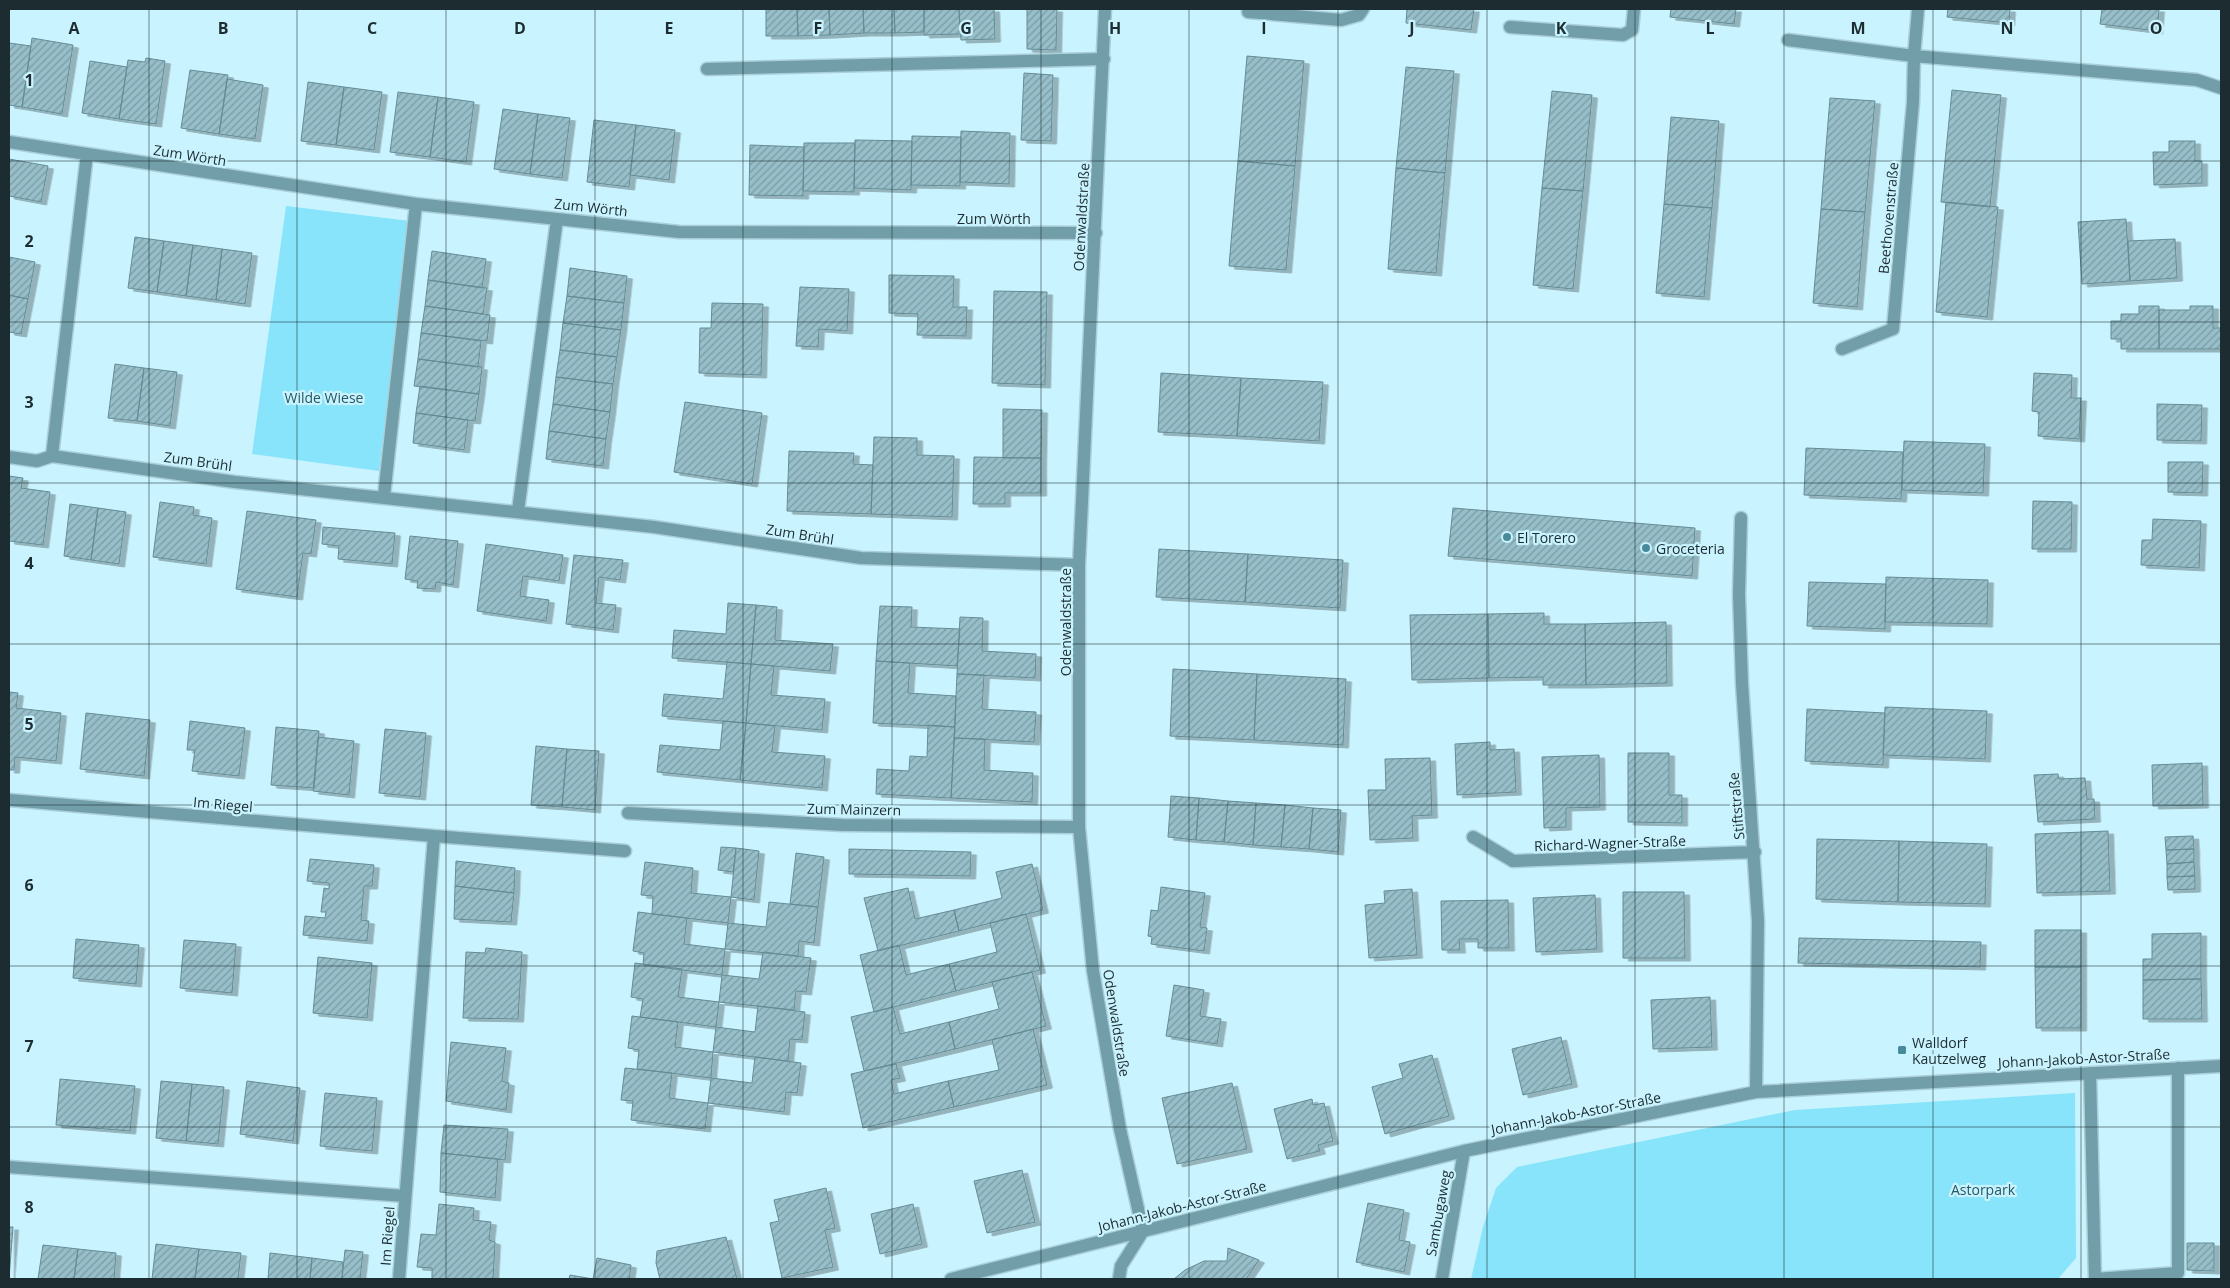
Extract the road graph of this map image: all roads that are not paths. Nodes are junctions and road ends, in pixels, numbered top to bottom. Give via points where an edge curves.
1 (1105, 9) edge
2 (1363, 9) edge
3 (1634, 9) edge
4 (1918, 9) edge
5 (1248, 12) dead end
6 (1510, 27) dead end
7 (1788, 40) dead end
8 (1914, 56) junction
9 (1104, 59) junction
10 (707, 69) dead end
11 (2221, 88) edge
12 (9, 142) edge
13 (87, 154) junction
14 (416, 204) junction
15 (557, 219) junction
16 (1096, 233) junction
17 (1842, 349) dead end
18 (52, 456) junction
19 (9, 457) edge
20 (384, 496) junction
21 (518, 511) junction
22 (1740, 518) dead end
23 (1079, 565) junction
24 (9, 800) edge
25 (628, 814) dead end
26 (1079, 827) junction
27 (434, 836) junction
28 (1473, 837) dead end
29 (625, 851) dead end
30 (1755, 852) junction
31 (2221, 1066) edge
32 (2178, 1068) junction
33 (2090, 1073) junction
34 (1756, 1092) junction
35 (1464, 1151) junction
36 (9, 1168) edge
37 (405, 1196) junction
38 (1143, 1231) junction
39 (399, 1279) edge
40 (951, 1279) edge
41 (1119, 1279) edge
42 (1442, 1279) edge

1 - 9 street, Odenwaldstraße
2 - 5 street via 1358,15 1341,20
3 - 6 street via 1632,30 1623,35
4 - 8 street, Beethovenstraße
7 - 8 street
8 - 11 street via 2196,80
8 - 17 street, Beethovenstraße via 1913,102 1893,329
9 - 10 street
9 - 16 street, Odenwaldstraße
12 - 13 street, Zum Wörth
13 - 14 street, Zum Wörth
13 - 18 street
14 - 15 street, Zum Wörth
14 - 20 street
15 - 16 street, Zum Wörth via 679,232
15 - 21 street
16 - 23 street, Odenwaldstraße
18 - 19 street, Zum Brühl via 37,460
18 - 20 street, Zum Brühl via 235,482
20 - 21 street, Zum Brühl
21 - 23 street, Zum Brühl via 654,527 861,558
22 - 30 street, Stiftstraße via 1742,684
23 - 26 street, Odenwaldstraße
24 - 27 street, Im Riegel
25 - 26 street, Zum Mainzern via 842,825
26 - 38 street, Odenwaldstraße via 1093,971 1120,1129
27 - 29 street, Im Riegel
27 - 37 street, Im Riegel
28 - 30 street, Richard-Wagner-Straße via 1513,861
30 - 34 street, Stiftstraße via 1758,920
31 - 32 street, Johann-Jakob-Astor-Straße
32 - 33 street, Johann-Jakob-Astor-Straße
32 - 33 street via 2178,1273 2095,1279
33 - 34 street, Johann-Jakob-Astor-Straße
34 - 35 street, Johann-Jakob-Astor-Straße
35 - 38 street, Johann-Jakob-Astor-Straße
35 - 42 street, Sambugaweg
36 - 37 street, Im Riegel
37 - 39 street, Im Riegel
38 - 40 street, Johann-Jakob-Astor-Straße
38 - 41 street via 1121,1266

